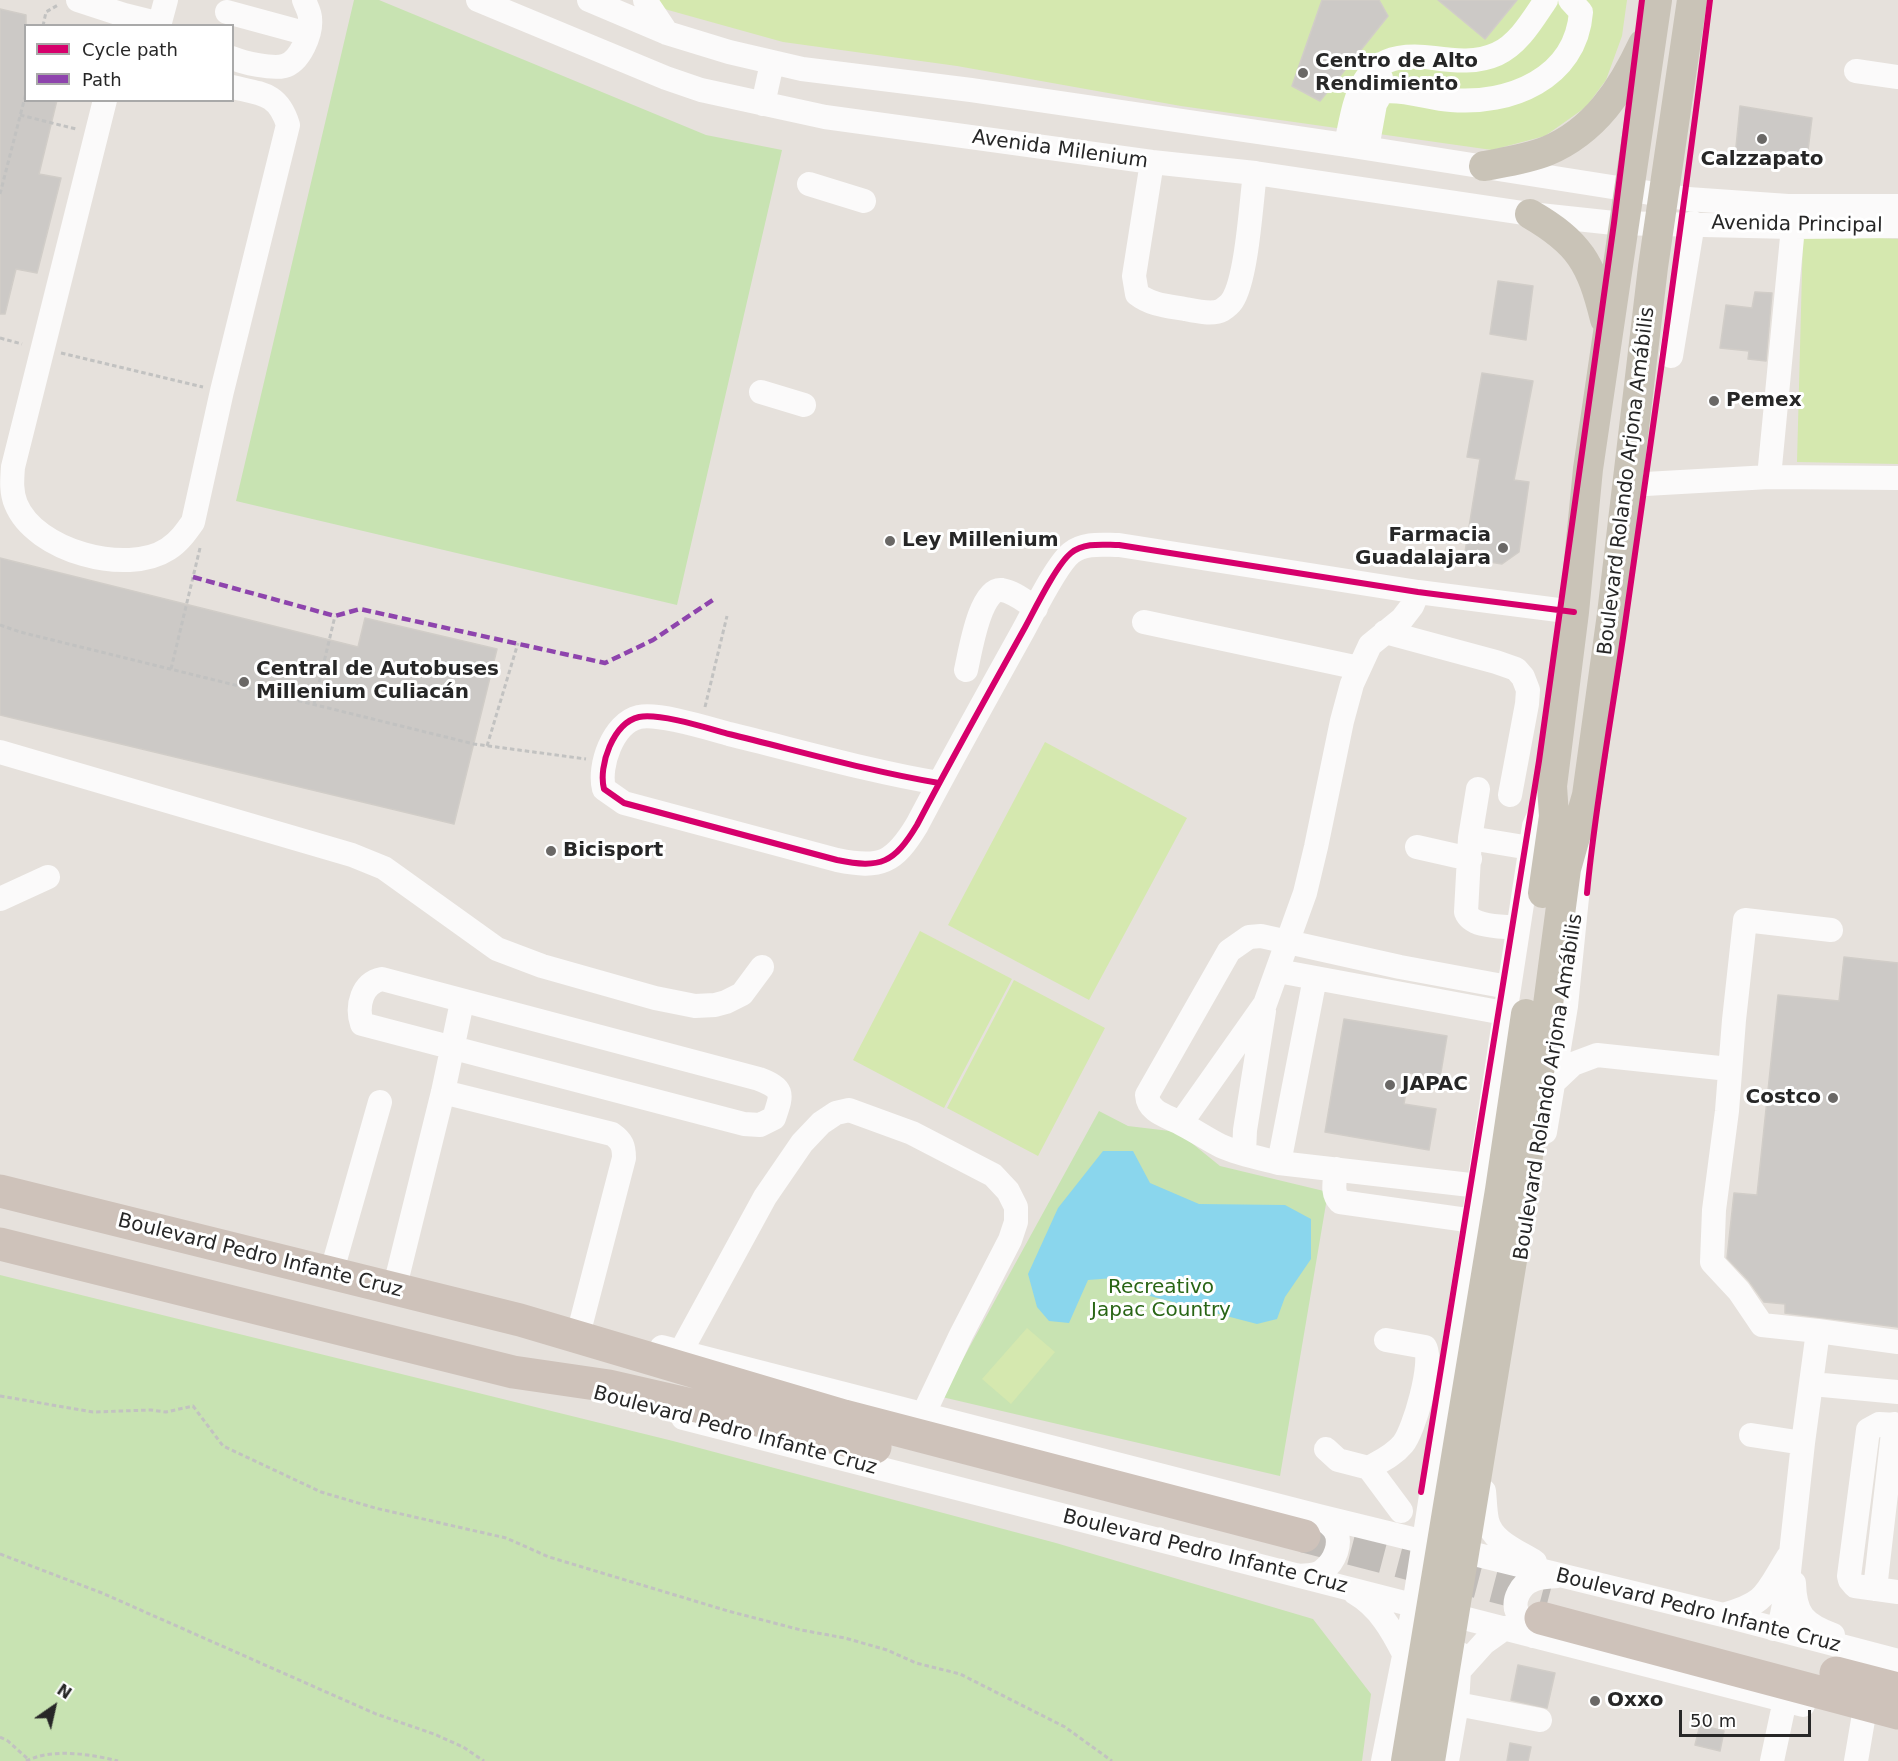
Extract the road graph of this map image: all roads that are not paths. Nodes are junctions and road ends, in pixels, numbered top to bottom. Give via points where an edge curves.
1 (78, 0) edge
2 (166, 0) edge
3 (304, 0) edge
4 (478, 0) edge
5 (589, 0) edge
6 (645, 0) edge
7 (1546, 0) edge
8 (1570, 0) edge
9 (1692, 0) edge
10 (1656, 10) edge
11 (226, 12) edge
12 (124, 14) edge
13 (157, 24) edge
14 (160, 24) edge
15 (667, 33) junction
16 (308, 34) junction
17 (234, 59) edge
18 (772, 63) junction
19 (1381, 64) junction
20 (1856, 71) dead end
21 (1898, 77) edge
22 (234, 87) edge
23 (1382, 92) junction
24 (104, 102) edge
25 (763, 104) junction
26 (1357, 147) junction
27 (1152, 162) junction
28 (1484, 166) junction
29 (1256, 173) junction
30 (809, 184) dead end
31 (1630, 190) junction
32 (864, 201) dead end
33 (1898, 206) edge
34 (1662, 209) junction
35 (1530, 214) junction
36 (1693, 223) junction
37 (1624, 224) junction
38 (1898, 226) edge
39 (1793, 227) junction
40 (1608, 330) junction
41 (1671, 356) dead end
42 (761, 392) dead end
43 (804, 405) dead end
44 (1769, 477) junction
45 (1898, 478) edge
46 (1628, 484) junction
47 (1418, 592) junction
48 (1036, 608) junction
49 (1574, 612) junction
50 (1144, 622) dead end
51 (1385, 632) junction
52 (1359, 668) junction
53 (966, 670) dead end
54 (0, 752) edge
55 (939, 783) junction
56 (1478, 789) dead end
57 (1510, 795) dead end
58 (1587, 795) junction
59 (1417, 847) dead end
60 (1470, 848) junction
61 (1548, 859) junction
62 (48, 877) dead end
63 (0, 898) edge
64 (1517, 928) junction
65 (1831, 930) dead end
66 (1289, 942) junction
67 (762, 967) dead end
68 (1278, 971) junction
69 (1440, 975) junction
70 (1315, 978) junction
71 (1508, 987) junction
72 (462, 1002) junction
73 (1435, 1002) junction
74 (1265, 1004) junction
75 (1566, 1006) junction
76 (1504, 1014) junction
77 (452, 1048) junction
78 (1597, 1055) junction
79 (1729, 1069) junction
80 (1554, 1082) junction
81 (443, 1092) junction
82 (380, 1102) dead end
83 (1181, 1123) junction
84 (1244, 1154) junction
85 (1279, 1163) junction
86 (1336, 1169) junction
87 (1500, 1190) junction
88 (0, 1191) edge
89 (1474, 1221) junction
90 (0, 1244) edge
91 (331, 1274) junction
92 (394, 1290) junction
93 (520, 1320) junction
94 (579, 1331) junction
95 (1818, 1331) junction
96 (1386, 1340) dead end
97 (1898, 1342) edge
98 (681, 1351) junction
99 (1812, 1384) junction
100 (1898, 1392) edge
101 (923, 1415) junction
102 (1892, 1424) edge
103 (1751, 1435) dead end
104 (1803, 1443) junction
105 (1326, 1449) dead end
106 (1369, 1468) junction
107 (1433, 1479) junction
108 (1484, 1491) junction
109 (1401, 1511) junction
110 (1898, 1514) edge
111 (1355, 1525) junction
112 (1423, 1542) junction
113 (1305, 1546) junction
114 (1792, 1550) junction
115 (1474, 1554) junction
116 (1336, 1585) junction
117 (1881, 1590) edge
118 (1547, 1601) junction
119 (1414, 1606) junction
120 (1723, 1616) junction
121 (1464, 1618) junction
122 (1765, 1627) junction
123 (1505, 1628) junction
124 (1404, 1654) junction
125 (1898, 1659) edge
126 (1458, 1673) junction
127 (1898, 1689) edge
128 (1785, 1700) junction
129 (1457, 1704) junction
130 (1898, 1713) edge
131 (1540, 1720) dead end
132 (1863, 1720) junction
133 (1898, 1730) edge
134 (1383, 1761) edge
135 (1406, 1761) edge
136 (1430, 1761) edge
137 (1447, 1761) edge
138 (1772, 1761) edge
139 (1856, 1761) edge

1 - 12 street
2 - 14 street
3 - 16 street via 310,18
4 - 25 street, Avenida Milenium via 666,78
5 - 15 street
6 - 15 street
7 - 19 street via 1518,38 1499,53 1468,61 1398,56
8 - 23 street via 1581,12 1577,36 1554,69 1533,85 1511,95 1477,101
9 - 34 main road, Boulevard Rolando Arjona Amábilis
10 - 28 main road via 1626,79 1595,121 1546,151
10 - 31 main road, Boulevard Rolando Arjona Amábilis
11 - 16 street
12 - 13 street
15 - 18 street
16 - 17 street via 291,63 283,67
18 - 25 street
18 - 26 street
19 - 23 street
19 - 26 street via 1360,87 1354,105
20 - 21 street
22 - 24 street via 274,100 283,108 288,125 193,522 167,550 131,560 91,556 47,539 33,528 16,504 12,487 13,467
23 - 26 street
25 - 27 street, Avenida Milenium via 908,130
26 - 28 street
27 - 29 street, Avenida Milenium
27 - 29 street via 1134,276 1137,294 1155,304 1203,312 1220,312 1232,303 1242,272
28 - 31 street
29 - 35 street, Avenida Milenium
30 - 32 street
31 - 34 street
31 - 37 main road, Boulevard Rolando Arjona Amábilis
33 - 34 street, Avenida Principal
34 - 36 street, Avenida Principal
34 - 37 street, Avenida Milenium
34 - 46 main road, Boulevard Rolando Arjona Amábilis
35 - 37 street, Avenida Milenium
35 - 40 main road via 1559,231 1580,254 1590,270
36 - 39 street, Avenida Principal
36 - 41 street
37 - 40 main road, Boulevard Rolando Arjona Amábilis
38 - 39 street, Avenida Principal
39 - 44 street
40 - 49 main road, Boulevard Rolando Arjona Amábilis via 1588,470
42 - 43 street
44 - 45 street
44 - 46 street
46 - 58 main road, Boulevard Rolando Arjona Amábilis
47 - 48 street via 1098,544 1083,546 1070,554
47 - 49 street
47 - 51 street via 1402,619
48 - 53 street via 1009,592 992,592 982,608
48 - 55 street
49 - 61 main road, Boulevard Rolando Arjona Amábilis via 1552,786 1554,816
50 - 52 street
51 - 52 street via 1370,645
51 - 57 street via 1496,662 1516,669 1523,677 1528,690 1527,704
52 - 66 street via 1342,721 1317,847
54 - 67 street via 352,855 384,868 497,949 633,992 695,1006 715,1005 742,994
55 - 55 street via 652,717 630,720 613,737 602,782 604,789 624,803 860,865 892,858 908,841
56 - 60 street
58 - 61 main road
58 - 75 street, Boulevard Rolando Arjona Amábilis
59 - 60 street
60 - 61 street
60 - 64 street via 1468,918
61 - 64 street, Boulevard Rolando Arjona Amábilis
61 - 87 main road, Boulevard Rolando Arjona Amábilis
62 - 63 street
64 - 71 street, Boulevard Rolando Arjona Amábilis
65 - 79 street via 1745,920
66 - 68 street
66 - 69 street
66 - 83 street via 1249,937 1229,951 1147,1095 1153,1108
68 - 70 street
68 - 74 street
69 - 71 street
69 - 73 street
70 - 73 street
70 - 85 street
71 - 76 street, Boulevard Rolando Arjona Amábilis
72 - 77 street
72 - 77 street via 382,980 368,986 360,1007 362,1024
72 - 77 street via 759,1079 778,1089 781,1098 774,1118 767,1123 744,1124
73 - 76 street
74 - 83 street
74 - 84 street
75 - 78 street via 1567,1024
75 - 80 street, Boulevard Rolando Arjona Amábilis
76 - 87 street, Boulevard Rolando Arjona Amábilis
77 - 81 street
78 - 79 street
78 - 80 street via 1573,1064
79 - 95 street via 1712,1262 1739,1291 1762,1326
80 - 108 street, Boulevard Rolando Arjona Amábilis
81 - 92 street
81 - 94 street via 612,1134 624,1146
82 - 91 street
83 - 84 street
84 - 85 street
85 - 86 street
86 - 87 street
86 - 89 street via 1334,1192 1340,1202
87 - 89 street, Boulevard Rolando Arjona Amábilis
87 - 135 main road
87 - 136 main road
88 - 91 highway, Boulevard Pedro Infante Cruz
89 - 107 street, Boulevard Rolando Arjona Amábilis
90 - 113 highway, Boulevard Pedro Infante Cruz via 513,1372 609,1386
91 - 92 highway, Boulevard Pedro Infante Cruz
92 - 93 highway, Boulevard Pedro Infante Cruz
93 - 94 street, Boulevard Pedro Infante Cruz
93 - 113 highway, Boulevard Pedro Infante Cruz
94 - 98 street, Boulevard Pedro Infante Cruz
95 - 97 street
95 - 99 street
96 - 106 street via 1425,1347 1428,1361 1410,1433 1393,1454
98 - 101 street, Boulevard Pedro Infante Cruz
98 - 101 street via 765,1197 801,1143 821,1123 849,1110 912,1133 993,1175 1016,1207 1010,1240
99 - 100 street
99 - 104 street
101 - 113 street, Boulevard Pedro Infante Cruz
102 - 117 street
103 - 104 street
104 - 114 street
105 - 106 street via 1338,1460
106 - 109 street
107 - 109 street
107 - 112 street, Boulevard Rolando Arjona Amábilis
108 - 115 street, Boulevard Rolando Arjona Amábilis
108 - 118 street via 1487,1521 1493,1533
109 - 111 street
110 - 117 street
111 - 112 street, Boulevard Pedro Infante Cruz
111 - 113 street, Boulevard Pedro Infante Cruz
112 - 115 street, Boulevard Pedro Infante Cruz
112 - 119 street, Boulevard Rolando Arjona Amábilis
113 - 116 street, Boulevard Pedro Infante Cruz
114 - 120 street via 1764,1597 1747,1609
114 - 122 street via 1780,1624
114 - 125 street via 1799,1614 1819,1630
115 - 118 street, Boulevard Pedro Infante Cruz
115 - 121 street, Boulevard Rolando Arjona Amábilis
116 - 119 street, Boulevard Pedro Infante Cruz
116 - 124 street via 1371,1605
118 - 120 street, Boulevard Pedro Infante Cruz
118 - 123 street, Boulevard Pedro Infante Cruz
118 - 127 highway, Boulevard Pedro Infante Cruz
118 - 128 street, Boulevard Pedro Infante Cruz
118 - 130 highway, Boulevard Pedro Infante Cruz
119 - 121 street, Boulevard Pedro Infante Cruz
119 - 124 street, Boulevard Rolando Arjona Amábilis
120 - 122 street, Boulevard Pedro Infante Cruz
121 - 123 street, Boulevard Pedro Infante Cruz
121 - 126 street, Boulevard Rolando Arjona Amábilis
122 - 125 street, Boulevard Pedro Infante Cruz
123 - 126 street via 1484,1643
124 - 134 street, Boulevard Rolando Arjona Amábilis
126 - 129 street, Boulevard Rolando Arjona Amábilis
128 - 132 street, Boulevard Pedro Infante Cruz
128 - 138 street
129 - 131 street
129 - 137 street, Boulevard Rolando Arjona Amábilis
132 - 133 street, Boulevard Pedro Infante Cruz
132 - 139 street

